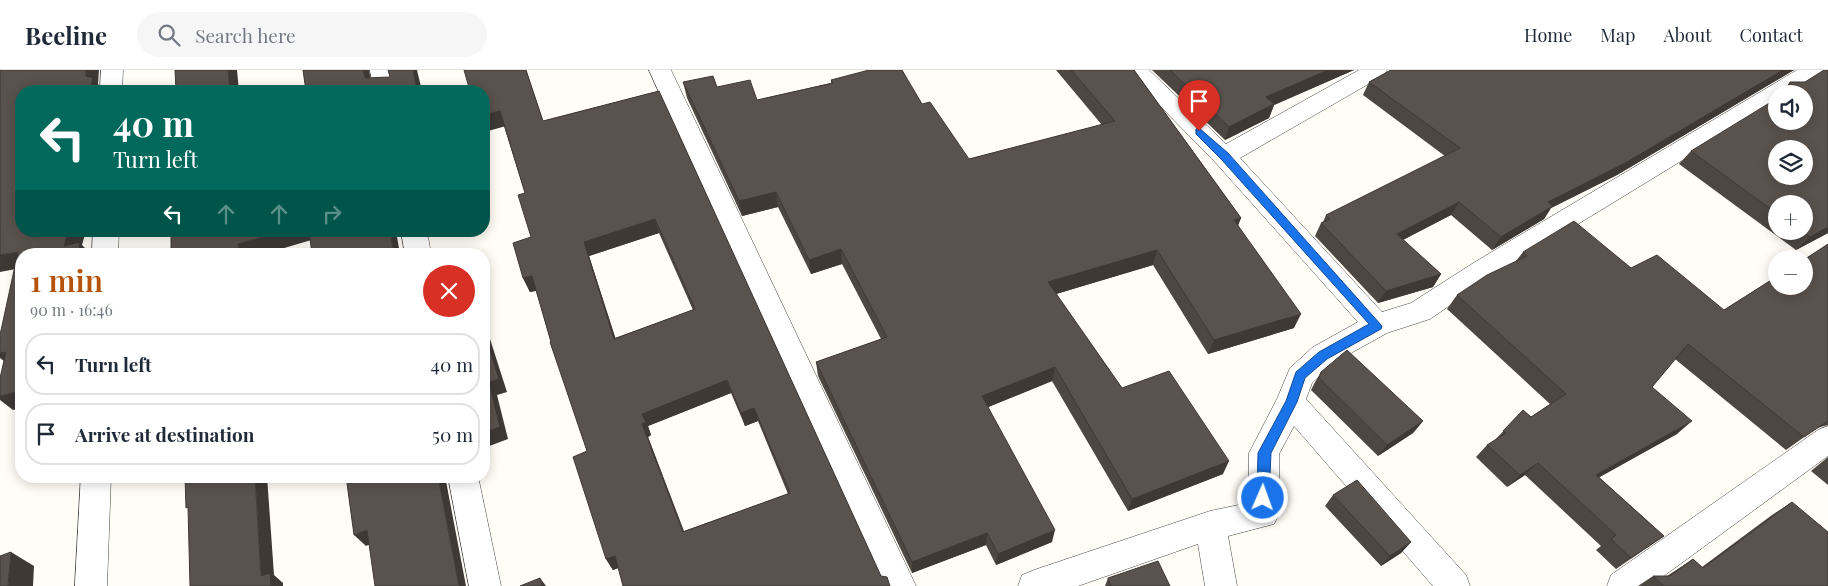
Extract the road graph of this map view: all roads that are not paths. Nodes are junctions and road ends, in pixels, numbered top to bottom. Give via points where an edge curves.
1 (112, 70) edge
2 (381, 70) edge
3 (660, 70) edge
4 (1136, 70) edge
5 (1376, 70) edge
6 (1814, 70) edge
7 (111, 85) edge
8 (384, 85) edge
9 (1224, 156) junction
10 (1377, 326) junction
11 (1291, 402) junction
12 (1828, 439) edge
13 (96, 483) edge
14 (464, 483) edge
15 (1210, 525) junction
16 (91, 586) edge
17 (485, 586) edge
18 (900, 586) edge
19 (1034, 586) edge
20 (1221, 586) edge
21 (1454, 586) edge
22 (1623, 586) edge

1 - 7 street
2 - 8 street
3 - 18 street
4 - 9 street
5 - 9 street
6 - 10 street via 1420,311
9 - 10 street
10 - 11 street via 1323,355 1300,376
11 - 15 street via 1264,453 1263,514
11 - 21 street
12 - 22 street
13 - 16 street
14 - 17 street
15 - 19 street
15 - 20 street

